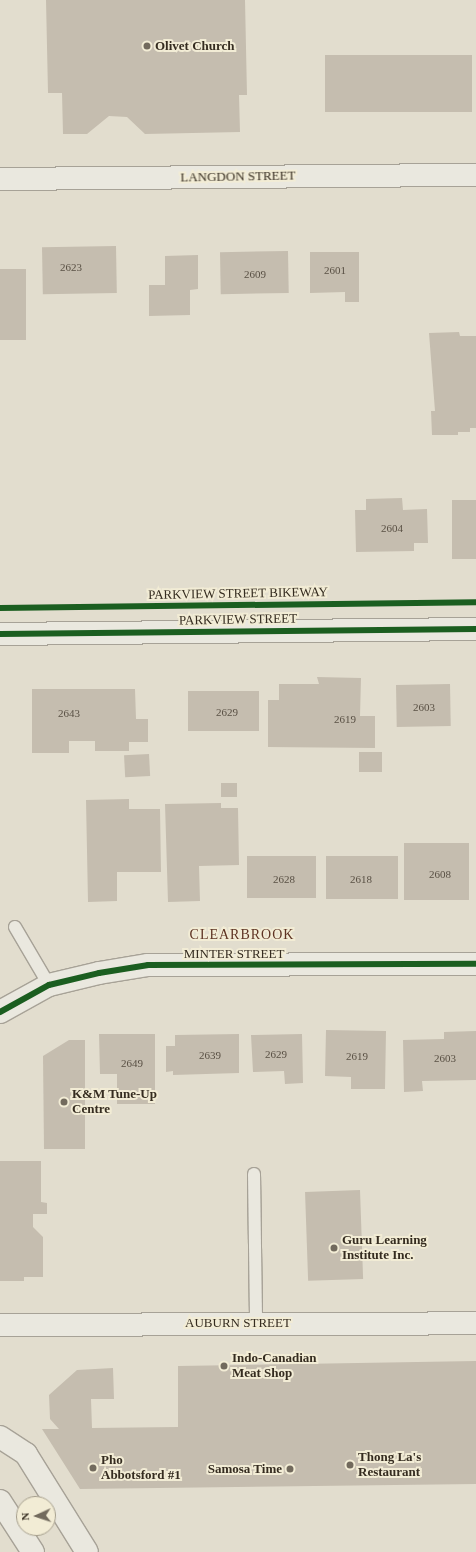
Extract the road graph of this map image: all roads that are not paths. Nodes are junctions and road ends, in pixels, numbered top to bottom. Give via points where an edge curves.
1 (476, 175) edge
2 (0, 179) edge
3 (476, 629) edge
4 (0, 634) edge
5 (15, 926) dead end
6 (476, 964) edge
7 (49, 985) junction
8 (0, 1012) edge
9 (254, 1174) dead end
10 (476, 1322) edge
11 (256, 1323) junction
12 (0, 1324) edge
13 (0, 1437) edge
14 (0, 1501) edge
15 (33, 1552) edge
16 (87, 1552) edge

1 - 2 street, LANGDON STREET
3 - 4 street, PARKVIEW STREET
5 - 7 lane
6 - 7 street, MINTER STREET via 148,965 98,972
7 - 8 street, MINTER STREET
9 - 11 lane
10 - 11 street, AUBURN STREET
11 - 12 street, AUBURN STREET
13 - 16 street via 26,1454
14 - 15 street

